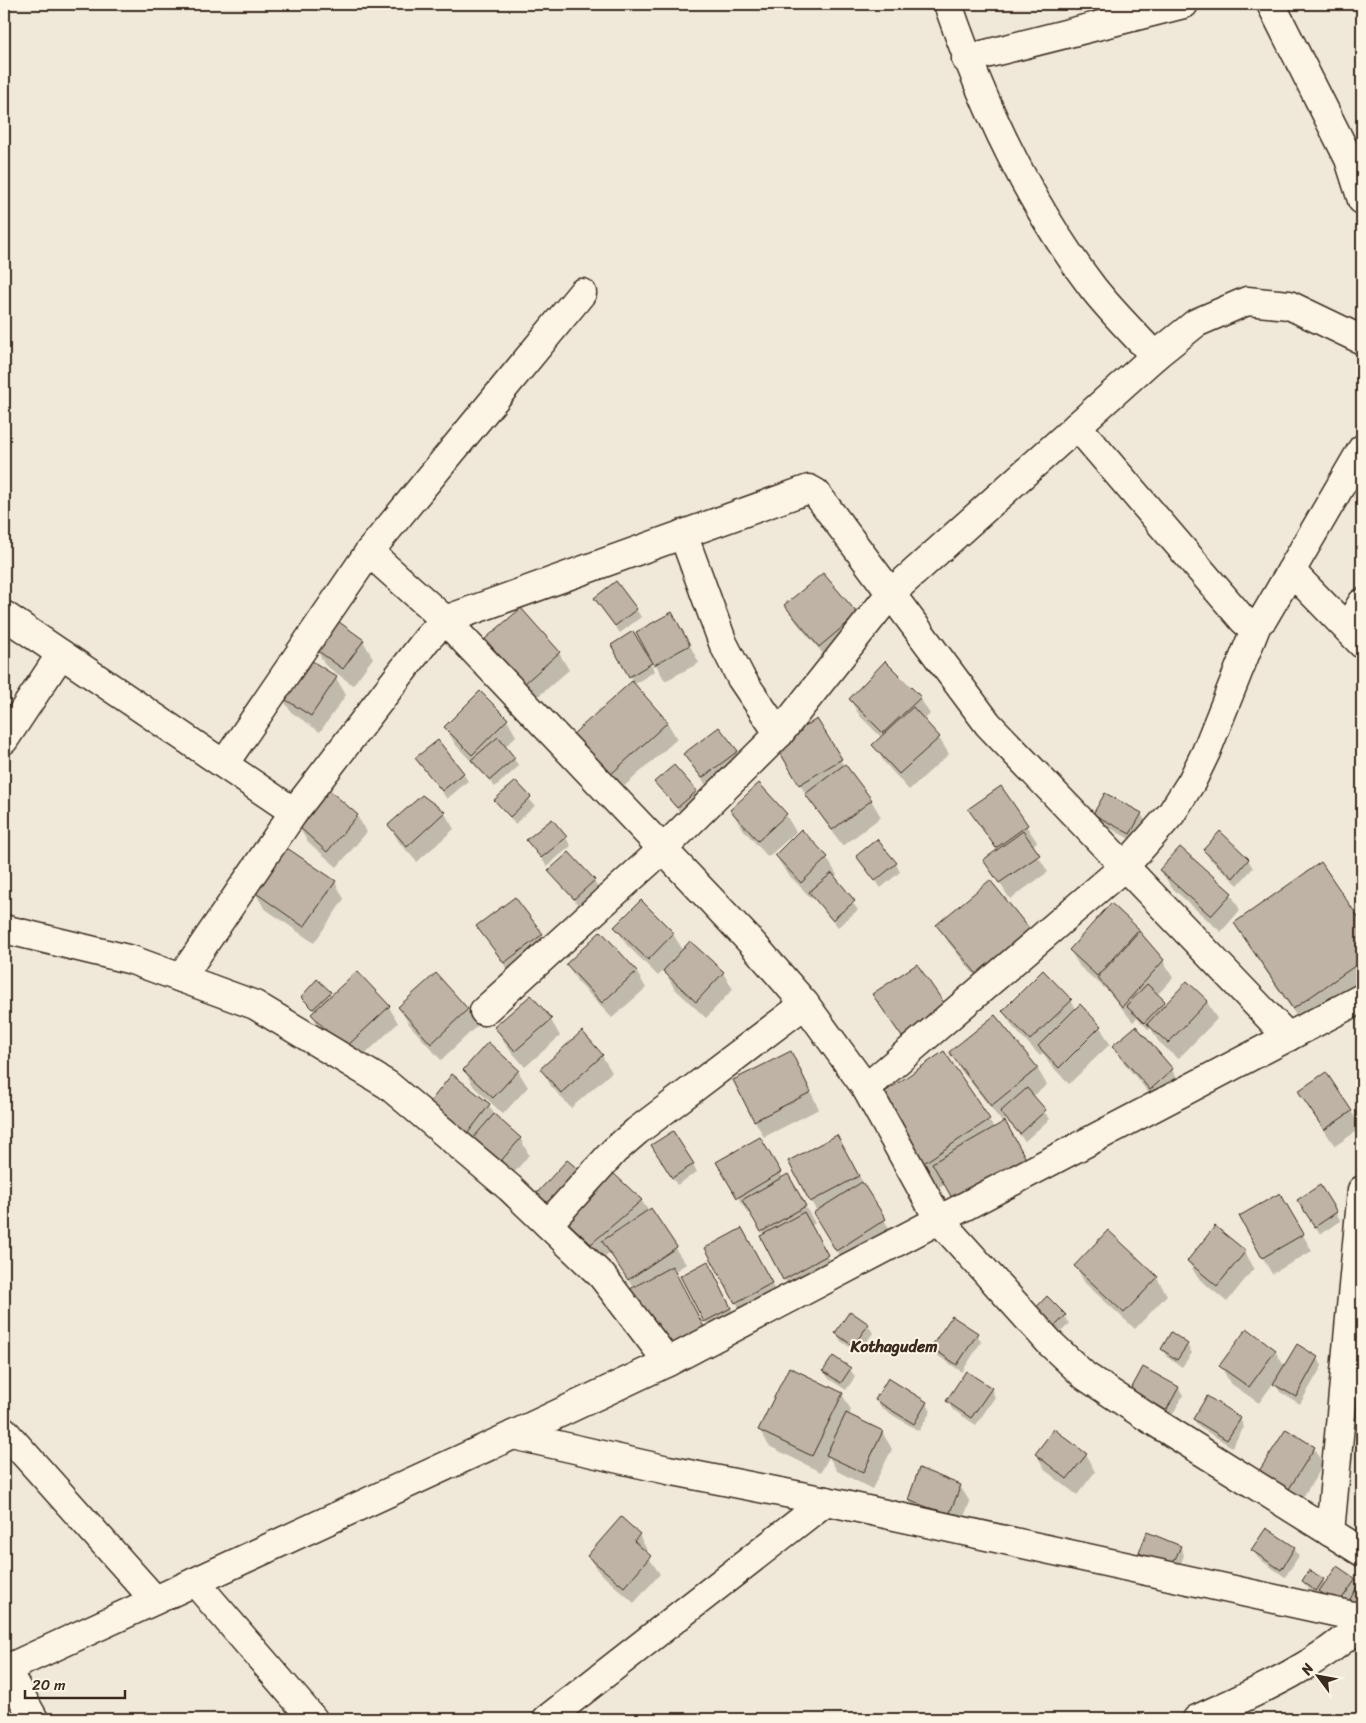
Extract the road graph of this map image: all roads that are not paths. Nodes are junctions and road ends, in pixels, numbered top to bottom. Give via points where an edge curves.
1 (948, 4) edge
2 (1184, 4) edge
3 (1271, 4) edge
4 (966, 59) junction
5 (1362, 200) edge
6 (582, 293) dead end
7 (1362, 340) edge
8 (1155, 356) junction
9 (1077, 426) junction
10 (1362, 449) edge
11 (683, 534) junction
12 (369, 552) junction
13 (1291, 571) junction
14 (890, 594) junction
15 (1362, 603) edge
16 (4, 615) edge
17 (446, 620) junction
18 (1258, 622) junction
19 (1354, 636) edge
20 (61, 654) junction
21 (779, 734) junction
22 (4, 740) edge
23 (224, 764) junction
24 (294, 812) junction
25 (664, 848) junction
26 (1125, 866) junction
27 (4, 929) edge
28 (181, 978) junction
29 (1362, 998) edge
30 (805, 1004) junction
31 (484, 1011) dead end
32 (1288, 1037) junction
33 (866, 1088) junction
34 (1362, 1190) edge
35 (939, 1220) junction
36 (548, 1224) junction
37 (668, 1362) junction
38 (4, 1431) edge
39 (513, 1435) junction
40 (826, 1501) junction
41 (1330, 1532) junction
42 (1362, 1552) edge
43 (195, 1582) junction
44 (155, 1600) junction
45 (1362, 1618) edge
46 (1362, 1624) edge
47 (5, 1670) edge
48 (34, 1719) edge
49 (313, 1719) edge
50 (547, 1719) edge
51 (1197, 1719) edge

1 - 4 street
2 - 4 street
3 - 5 street via 1349,159
4 - 8 street via 1021,174 1063,245 1094,289
6 - 12 street
7 - 8 street via 1289,304 1247,301 1196,323
8 - 9 street
9 - 14 street
9 - 18 street via 1244,620 1253,624
10 - 13 street
11 - 14 street via 805,489 812,490
11 - 17 street
11 - 21 street via 723,643 740,678
12 - 17 street
12 - 23 street
13 - 18 street
13 - 19 street
14 - 21 street
14 - 26 street via 988,724
15 - 19 street
16 - 20 street
17 - 24 street via 427,639
17 - 25 street
18 - 26 street via 1192,781 1171,814
20 - 22 street
20 - 23 street
21 - 25 street
23 - 24 street
24 - 28 street
25 - 30 street
25 - 31 street
26 - 32 street
26 - 33 street
27 - 28 street via 132,960
28 - 36 street via 254,1005 388,1085
29 - 32 street
30 - 33 street
30 - 36 street via 637,1131 614,1151
32 - 35 street
33 - 35 street
34 - 41 street
35 - 37 street
35 - 41 street via 1051,1344 1086,1376
36 - 37 street via 602,1276
37 - 39 street
38 - 44 street
39 - 40 street
39 - 43 street
40 - 45 street
40 - 50 street
41 - 42 street
43 - 44 street
43 - 49 street
44 - 47 street
46 - 51 street via 1344,1641 1292,1675
47 - 48 street

